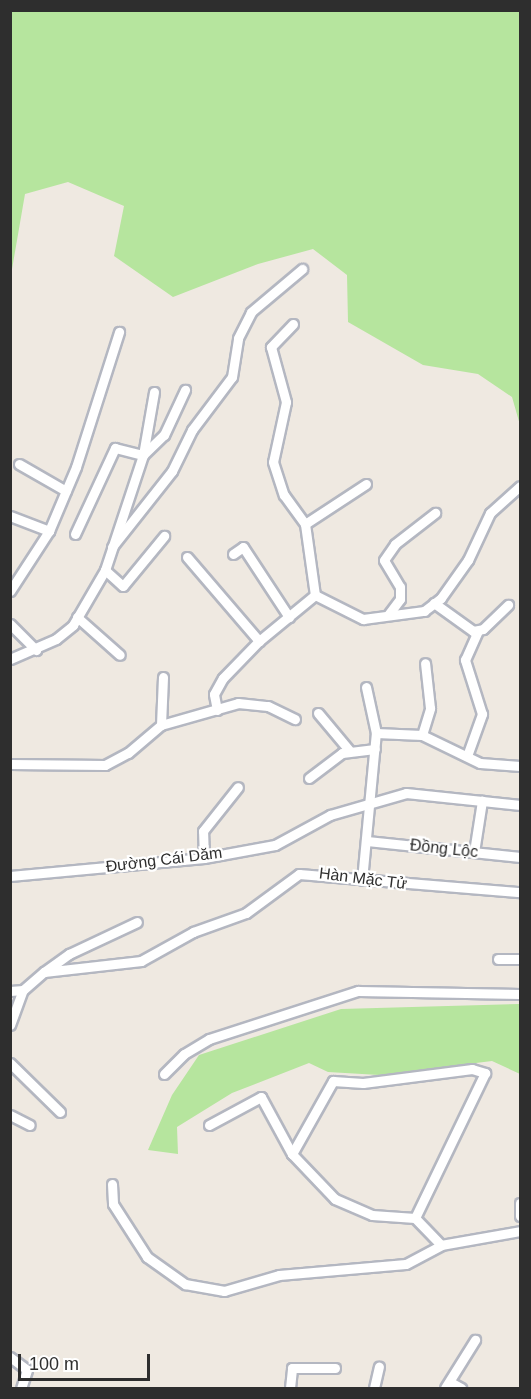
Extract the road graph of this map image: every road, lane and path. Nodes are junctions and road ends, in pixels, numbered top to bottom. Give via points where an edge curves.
1 (302, 269) dead end
2 (293, 324) dead end
3 (118, 332) dead end
4 (185, 390) dead end
5 (154, 392) dead end
6 (142, 455) junction
7 (19, 464) dead end
8 (366, 484) dead end
9 (520, 486) edge
10 (66, 491) junction
11 (435, 513) dead end
12 (10, 516) edge
13 (305, 525) junction
14 (49, 531) junction
15 (75, 534) dead end
16 (164, 536) dead end
17 (112, 547) junction
18 (233, 554) dead end
19 (187, 557) dead end
20 (105, 570) junction
21 (12, 585) edge
22 (315, 595) junction
23 (434, 603) junction
24 (508, 604) dead end
25 (388, 615) junction
26 (77, 617) junction
27 (290, 617) junction
28 (10, 624) edge
29 (478, 631) junction
30 (259, 641) junction
31 (36, 650) junction
32 (120, 655) dead end
33 (10, 659) edge
34 (425, 663) dead end
35 (163, 676) dead end
36 (366, 687) dead end
37 (217, 710) junction
38 (318, 713) dead end
39 (295, 719) dead end
40 (161, 725) junction
41 (376, 733) junction
42 (422, 735) junction
43 (375, 749) junction
44 (349, 750) junction
45 (467, 756) junction
46 (10, 764) edge
47 (520, 766) edge
48 (309, 778) dead end
49 (238, 787) dead end
50 (370, 800) junction
51 (482, 801) junction
52 (520, 805) edge
53 (367, 841) junction
54 (474, 852) junction
55 (520, 857) edge
56 (204, 858) junction
57 (10, 876) edge
58 (362, 880) junction
59 (520, 892) edge
60 (137, 922) dead end
61 (498, 959) dead end
62 (520, 959) edge
63 (44, 972) junction
64 (23, 990) junction
65 (10, 991) edge
66 (520, 994) edge
67 (10, 1024) edge
68 (10, 1063) edge
69 (164, 1074) dead end
70 (60, 1112) dead end
71 (10, 1115) edge
72 (30, 1125) dead end
73 (209, 1125) dead end
74 (292, 1154) junction
75 (112, 1184) dead end
76 (520, 1203) edge
77 (520, 1216) edge
78 (415, 1218) junction
79 (520, 1231) edge
80 (441, 1245) junction
81 (475, 1340) dead end
82 (10, 1357) edge
83 (379, 1367) dead end
84 (335, 1368) dead end
85 (448, 1385) edge
86 (21, 1389) edge
87 (290, 1389) edge
88 (374, 1389) edge
89 (460, 1389) edge

1 - 17 street via 251,312 238,338 232,377 192,430 172,471
2 - 13 street via 271,347 286,402 273,462 284,495
3 - 10 street
4 - 6 street via 164,435
5 - 6 street
6 - 15 street via 115,448
6 - 17 street
7 - 10 street
8 - 13 street
9 - 23 street via 490,513 468,560
10 - 14 street
11 - 25 street via 395,544 384,560 400,587 400,599
12 - 14 street
13 - 22 street
14 - 21 street
16 - 20 street via 123,586
17 - 20 street
18 - 27 street via 243,548
19 - 30 street
20 - 26 street
22 - 25 street via 363,619
22 - 27 street
23 - 25 street via 424,610
23 - 29 street
24 - 29 street
26 - 31 street via 56,639
26 - 32 street
27 - 30 street
28 - 31 street
29 - 45 street via 465,660 482,714
30 - 37 street via 223,678 214,694
31 - 33 street
34 - 42 street via 430,708
35 - 40 street
36 - 41 street
37 - 39 street via 252,704
37 - 40 street
38 - 44 street
40 - 46 street via 128,753 105,765
41 - 42 street
41 - 43 street
42 - 45 street
43 - 44 street
43 - 50 street
44 - 48 street
45 - 47 street via 480,763
49 - 56 street via 203,831
50 - 51 street, Đường Cái Dăm via 406,793
50 - 53 street
50 - 56 street, Đường Cái Dăm via 275,845
51 - 52 street, Đường Cái Dăm
51 - 54 street
53 - 54 street, Đồng Lộc
53 - 58 street
54 - 55 street, Đồng Lộc
56 - 57 street, Đường Cái Dăm
58 - 59 street, Hàn Mặc Tử
58 - 63 street, Hàn Mặc Tử via 299,874 246,913 193,932 141,961
60 - 63 street via 69,954
61 - 62 street
63 - 64 street
64 - 65 street
64 - 67 street
66 - 69 street via 358,991 209,1039 184,1054
68 - 70 street
71 - 72 street
73 - 74 street via 261,1097
74 - 78 street via 334,1199 372,1215
74 - 78 street via 333,1081 363,1083 472,1069 485,1073
75 - 80 street via 113,1204 147,1257 185,1284 224,1291 279,1275 406,1264
76 - 77 street
78 - 80 street
79 - 80 street
81 - 85 street
82 - 86 street via 27,1370
83 - 88 street
84 - 87 street via 292,1368
85 - 89 street

